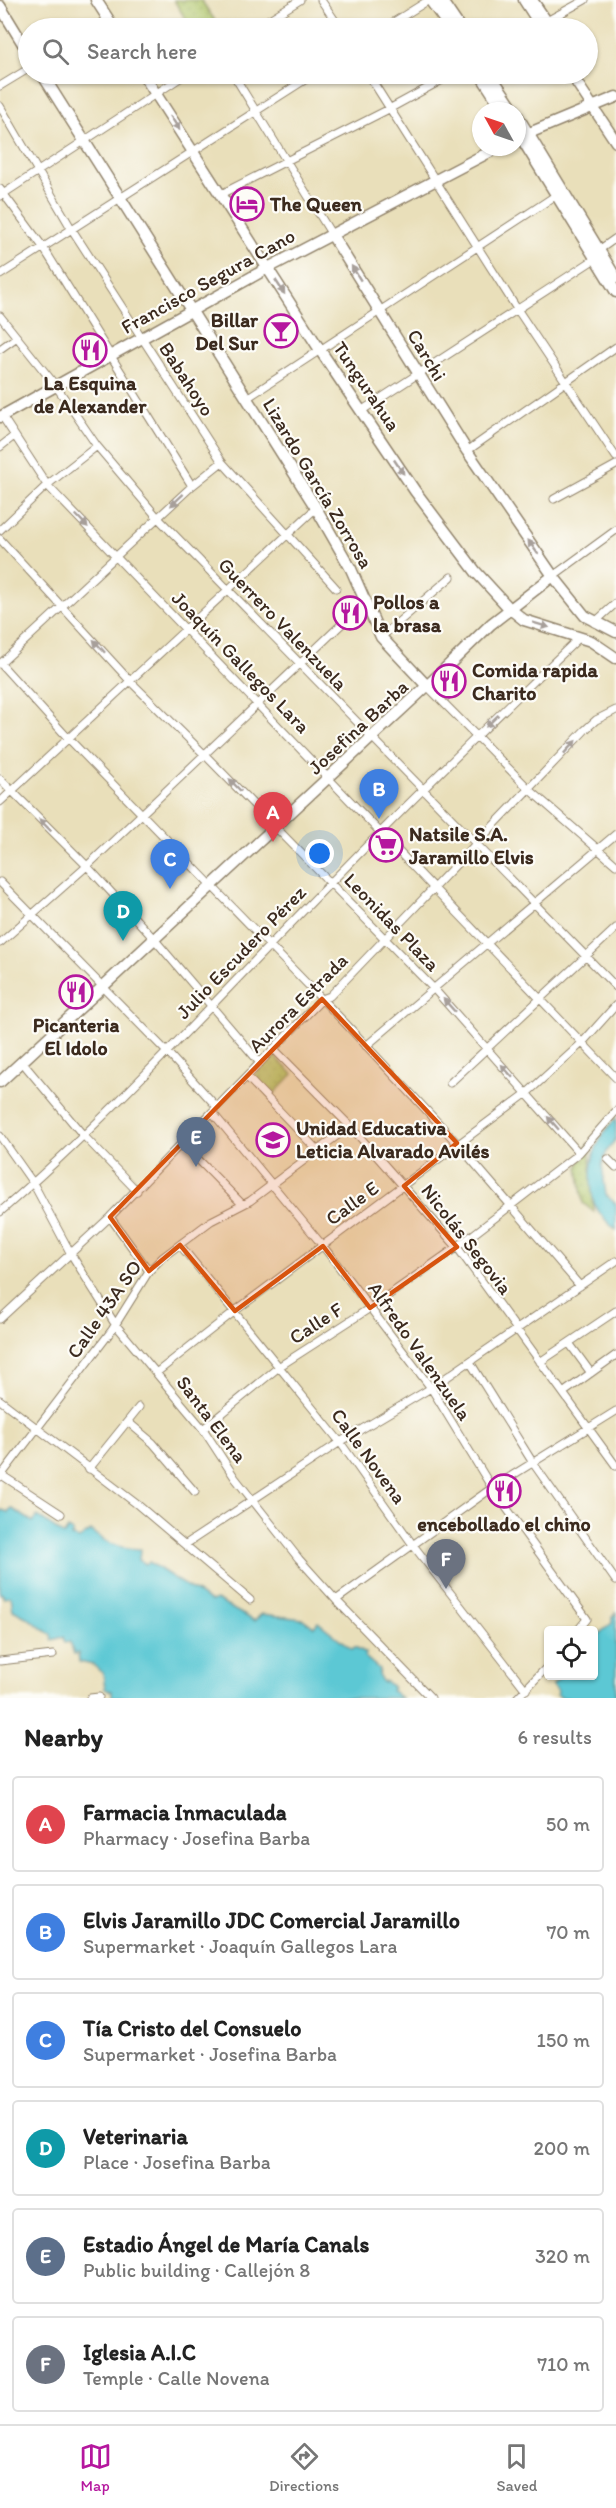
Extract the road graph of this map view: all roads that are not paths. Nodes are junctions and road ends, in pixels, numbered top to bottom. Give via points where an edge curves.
1 (96, 0) edge
2 (300, 0) edge
3 (321, 0) edge
4 (430, 0) edge
5 (441, 0) edge
6 (524, 0) edge
7 (532, 0) edge
8 (585, 0) edge
9 (0, 6) edge
10 (107, 18) edge
11 (271, 18) edge
12 (333, 18) edge
13 (400, 18) edge
14 (443, 18) edge
15 (453, 18) edge
16 (537, 18) edge
17 (540, 18) edge
18 (556, 18) edge
19 (18, 36) edge
20 (18, 75) edge
21 (48, 84) edge
22 (150, 84) edge
23 (170, 84) edge
24 (239, 84) edge
25 (298, 84) edge
26 (374, 84) edge
27 (435, 84) edge
28 (486, 84) edge
29 (497, 84) edge
30 (579, 84) edge
31 (584, 84) edge
32 (0, 86) edge
33 (156, 93) junction
34 (616, 98) edge
35 (498, 102) edge
36 (509, 102) edge
37 (0, 106) edge
38 (596, 107) junction
39 (389, 109) junction
40 (256, 110) junction
41 (616, 129) edge
42 (526, 133) edge
43 (84, 140) junction
44 (616, 142) edge
45 (526, 143) edge
46 (193, 150) junction
47 (481, 156) edge
48 (286, 161) junction
49 (39, 170) junction
50 (436, 179) junction
51 (1, 193) edge
52 (559, 193) junction
53 (221, 194) junction
54 (120, 196) junction
55 (71, 228) junction
56 (332, 235) junction
57 (616, 238) edge
58 (478, 246) junction
59 (43, 247) junction
60 (597, 255) junction
61 (268, 268) junction
62 (0, 275) edge
63 (616, 278) edge
64 (616, 292) edge
65 (517, 309) junction
66 (191, 311) junction
67 (380, 311) junction
68 (0, 316) edge
69 (17, 337) junction
70 (141, 339) junction
71 (616, 347) edge
72 (0, 349) edge
73 (320, 350) junction
74 (111, 355) junction
75 (417, 374) junction
76 (567, 381) junction
77 (56, 386) junction
78 (247, 398) junction
79 (361, 411) junction
80 (1, 417) edge
81 (14, 436) junction
82 (97, 446) junction
83 (0, 447) edge
84 (467, 451) junction
85 (616, 457) edge
86 (222, 462) junction
87 (616, 465) edge
88 (47, 485) junction
89 (192, 486) junction
90 (554, 499) dead end
91 (316, 508) junction
92 (158, 518) junction
93 (0, 530) edge
94 (616, 530) edge
95 (287, 535) junction
96 (0, 539) edge
97 (117, 557) junction
98 (553, 576) junction
99 (451, 578) dead end
100 (336, 588) dead end
101 (226, 590) junction
102 (367, 600) junction
103 (616, 603) edge
104 (63, 607) junction
105 (509, 608) junction
106 (594, 623) junction
107 (185, 628) junction
108 (616, 632) edge
109 (381, 637) junction
110 (580, 637) junction
111 (616, 658) edge
112 (0, 664) edge
113 (299, 664) junction
114 (131, 682) junction
115 (427, 687) junction
116 (258, 704) junction
117 (616, 710) edge
118 (477, 735) junction
119 (68, 738) junction
120 (372, 738) junction
121 (206, 755) junction
122 (329, 778) junction
123 (0, 779) edge
124 (423, 789) junction
125 (530, 790) junction
126 (11, 791) junction
127 (0, 802) edge
128 (143, 813) junction
129 (276, 828) junction
130 (380, 832) junction
131 (616, 834) edge
132 (478, 844) junction
133 (596, 850) junction
134 (616, 865) edge
135 (87, 866) junction
136 (0, 882) edge
137 (330, 883) junction
138 (212, 887) junction
139 (435, 889) junction
140 (533, 903) junction
141 (33, 914) junction
142 (616, 928) edge
143 (386, 939) junction
144 (155, 940) junction
145 (0, 943) edge
146 (487, 943) junction
147 (271, 944) junction
148 (586, 957) junction
149 (616, 987) edge
150 (103, 988) junction
151 (434, 989) junction
152 (322, 999) junction
153 (540, 999) junction
154 (616, 1005) edge
155 (213, 1006) junction
156 (582, 1043) junction
157 (366, 1046) junction
158 (274, 1049) junction
159 (488, 1049) junction
160 (166, 1051) junction
161 (21, 1062) junction
162 (260, 1063) junction
163 (247, 1077) junction
164 (616, 1078) edge
165 (0, 1082) edge
166 (450, 1083) dead end
167 (527, 1093) junction
168 (214, 1110) junction
169 (616, 1111) edge
170 (350, 1126) junction
171 (82, 1135) junction
172 (0, 1136) edge
173 (182, 1143) junction
174 (457, 1143) junction
175 (318, 1151) junction
176 (579, 1153) junction
177 (608, 1159) dead end
178 (616, 1167) edge
179 (33, 1183) junction
180 (274, 1184) junction
181 (404, 1186) junction
182 (137, 1191) junction
183 (242, 1204) junction
184 (510, 1205) junction
185 (0, 1212) edge
186 (110, 1217) junction
187 (180, 1245) junction
188 (323, 1246) junction
189 (457, 1247) junction
190 (71, 1254) junction
191 (616, 1261) edge
192 (149, 1271) junction
193 (580, 1286) junction
194 (370, 1308) junction
195 (235, 1311) junction
196 (616, 1311) edge
197 (0, 1319) edge
198 (115, 1324) junction
199 (516, 1330) junction
200 (569, 1343) junction
201 (616, 1355) edge
202 (470, 1362) junction
203 (540, 1362) junction
204 (280, 1366) junction
205 (156, 1373) junction
206 (591, 1373) junction
207 (430, 1388) junction
208 (563, 1393) junction
209 (0, 1400) edge
210 (139, 1407) dead end
211 (616, 1411) edge
212 (128, 1422) junction
213 (589, 1428) junction
214 (203, 1429) junction
215 (37, 1430) junction
216 (340, 1442) junction
217 (533, 1463) junction
218 (616, 1466) edge
219 (89, 1469) junction
220 (1, 1476) edge
221 (492, 1488) junction
222 (195, 1492) dead end
223 (252, 1500) junction
224 (61, 1514) dead end
225 (186, 1544) junction
226 (412, 1545) junction
227 (616, 1581) edge
228 (250, 1599) dead end
229 (336, 1600) junction
230 (581, 1626) edge
231 (53, 1655) dead end
232 (0, 1661) edge
233 (544, 1671) edge
234 (526, 1690) junction
235 (99, 1697) edge
236 (90, 1698) edge
237 (430, 1698) edge
238 (517, 1698) edge

1 - 10 street
2 - 11 street
3 - 12 street
4 - 13 street
4 - 14 street
5 - 15 street
6 - 16 street
7 - 17 street
8 - 18 street
9 - 19 street
20 - 32 street
21 - 43 street, Lizardo García Zorrosa
22 - 33 street, Tungurahua
23 - 33 street
24 - 40 street, Carchi
25 - 40 street
26 - 39 street
27 - 39 street
28 - 35 street
29 - 36 street
30 - 38 street
31 - 38 street
33 - 43 street
33 -> 46 street, Tungurahua
34 - 38 street
37 - 49 street, Babahoyo
38 - 41 street
38 - 42 street
38 - 44 street
39 - 48 street
39 - 50 street
40 - 46 street
40 - 48 street, Carchi
43 - 49 street
43 - 54 street, Lizardo García Zorrosa
45 - 52 street
46 - 53 street, Tungurahua
46 - 54 street
47 - 50 street, Francisco Segura Cano
48 - 53 street
48 - 56 street, Carchi
49 - 51 street
49 - 55 street, Babahoyo
50 - 56 street, Francisco Segura Cano
50 - 58 street
51 - 59 street
52 - 58 street
52 - 60 street
53 - 61 street, Tungurahua
54 - 55 street
54 - 66 street, Lizardo García Zorrosa
55 - 59 street
55 - 70 street, Babahoyo
56 - 61 street, Francisco Segura Cano
67 -> 56 street, Carchi
57 - 60 street
58 - 65 street
58 - 67 street
59 - 62 street
59 - 74 street
60 - 63 street
60 - 64 street
60 - 65 street
61 - 66 street, Francisco Segura Cano
61 -> 73 street, Tungurahua
65 - 75 street
65 - 76 street
66 - 70 street, Francisco Segura Cano
66 - 78 street, Lizardo García Zorrosa
67 - 73 street
67 - 75 street, Carchi
68 - 69 street, Guerrero Valenzuela
69 - 72 street
69 - 77 street, Guerrero Valenzuela
70 - 74 street, Francisco Segura Cano
70 - 86 street, Babahoyo
71 - 76 street
73 - 78 street
73 - 79 street, Tungurahua
74 - 77 street, Francisco Segura Cano
74 - 89 street
75 - 79 street
75 - 84 street, Carchi
76 - 84 street
76 - 85 street
77 - 80 street, Francisco Segura Cano
77 - 82 street, Guerrero Valenzuela
78 - 91 street, Lizardo García Zorrosa
79 -> 105 street, Tungurahua via 415,491 476,572
80 - 81 street, Joaquín Gallegos Lara
81 - 83 street
81 - 88 street, Joaquín Gallegos Lara
82 - 88 street
82 - 92 street, Guerrero Valenzuela
98 -> 84 street, Carchi
86 - 89 street
86 - 95 street, Babahoyo
87 - 90 street
88 - 93 street
88 -> 97 street, Joaquín Gallegos Lara
89 -> 92 street
91 - 95 street
91 - 102 street, Lizardo García Zorrosa
92 - 97 street
92 - 101 street, Guerrero Valenzuela
94 - 98 street, Josefina Barba
95 - 100 street, Babahoyo
95 - 101 street
96 - 104 street, Leonidas Plaza
97 - 104 street
97 - 107 street, Joaquín Gallegos Lara
98 - 105 street, Josefina Barba
98 - 106 street, Carchi
99 - 109 street
101 - 107 street
101 - 113 street, Guerrero Valenzuela
102 - 109 street, Lizardo García Zorrosa
102 - 113 street
103 - 106 street
104 - 112 street
114 -> 104 street, Leonidas Plaza
105 -> 110 street, Tungurahua via 524,620
105 - 115 street, Josefina Barba
106 - 108 street, Carchi
107 - 114 street
107 - 116 street, Joaquín Gallegos Lara
109 - 115 street, Lizardo García Zorrosa
110 - 111 street, Tungurahua
110 -> 118 street, Julio Escudero Pérez
112 - 119 street
113 - 116 street
113 - 120 street, Guerrero Valenzuela
114 - 119 street
114 - 121 street, Leonidas Plaza
115 - 118 street, Lizardo García Zorrosa
115 - 120 street, Josefina Barba
116 - 121 street
116 - 122 street, Joaquín Gallegos Lara
125 -> 117 street, Aurora Estrada via 585,730
118 - 124 street, Julio Escudero Pérez
118 - 125 street, Lizardo García Zorrosa
119 - 126 street
119 - 128 street
120 - 122 street, Josefina Barba
120 - 124 street, Guerrero Valenzuela
121 - 128 street
129 -> 121 street, Leonidas Plaza
122 - 129 street, Josefina Barba
122 - 130 street, Joaquín Gallegos Lara
123 - 126 street
124 - 130 street, Julio Escudero Pérez
124 - 132 street, Guerrero Valenzuela
125 - 132 street, Aurora Estrada
125 - 133 street, Lizardo García Zorrosa
126 - 127 street
135 -> 126 street
128 - 135 street
128 - 138 street
129 - 137 street, Leonidas Plaza
129 - 138 street, Josefina Barba
130 - 137 street, Julio Escudero Pérez
130 - 139 street, Joaquín Gallegos Lara
131 - 133 street
132 - 139 street, Aurora Estrada
132 - 140 street, Guerrero Valenzuela
133 - 134 street, Lizardo García Zorrosa
133 - 140 street
135 - 141 street
135 - 144 street
136 - 141 street, Alfredo Valenzuela
137 - 143 street, Leonidas Plaza
137 - 147 street, Julio Escudero Pérez
138 - 144 street, Josefina Barba
138 - 147 street
139 - 143 street, Aurora Estrada
139 - 146 street, Joaquín Gallegos Lara
140 - 146 street
140 - 148 street, Guerrero Valenzuela
141 - 145 street
141 - 150 street, Alfredo Valenzuela
142 - 148 street
143 - 151 street, Leonidas Plaza
143 - 152 street, Aurora Estrada via 330,996
144 - 150 street, Josefina Barba
144 - 155 street
146 - 151 street
146 - 153 street, Joaquín Gallegos Lara
147 - 152 street
147 - 155 street, Julio Escudero Pérez
148 - 149 street, Guerrero Valenzuela
148 - 153 street
150 - 160 street, Alfredo Valenzuela
150 - 161 street, Josefina Barba
151 - 157 street
159 -> 151 street, Leonidas Plaza
152 - 157 street
152 - 158 street, Aurora Estrada
153 - 156 street, Joaquín Gallegos Lara
153 - 159 street
154 - 156 street, Calle E
155 - 160 street, Julio Escudero Pérez
155 - 162 street
156 - 164 street, Joaquín Gallegos Lara
156 - 167 street, Calle E
157 - 174 street
158 - 162 street, Aurora Estrada
158 - 170 street, Nicolás Segovia
159 - 166 street
167 -> 159 street, Leonidas Plaza
160 - 168 street, Alfredo Valenzuela
160 - 171 street, Julio Escudero Pérez
161 - 165 street, Josefina Barba
161 - 171 street
162 - 163 street, Aurora Estrada
163 - 168 street, Aurora Estrada
163 - 175 street
167 - 174 street, Calle E
176 -> 167 street, Leonidas Plaza
168 - 173 street, Aurora Estrada
168 - 180 street, Alfredo Valenzuela
169 - 176 street, Calle F
170 - 175 street, Calle 43A SO
170 - 181 street, Nicolás Segovia
171 - 179 street, Julio Escudero Pérez
171 - 182 street
172 - 179 street, Santa Elena
173 - 182 street, Aurora Estrada
173 - 183 street
174 - 181 street, Calle E
174 - 184 street
175 - 180 street, Calle 43A SO
176 - 184 street, Calle F
177 - 178 street
179 - 185 street, Julio Escudero Pérez
179 - 190 street, Santa Elena
180 - 183 street, Calle 43A SO
180 - 188 street, Alfredo Valenzuela
181 - 188 street, Calle E
181 - 189 street, Nicolás Segovia
182 - 186 street, Aurora Estrada
183 - 187 street, Calle 43A SO
184 - 189 street, Calle F
184 - 193 street
186 - 190 street, Aurora Estrada
186 - 192 street
187 - 192 street, Calle 43A SO
187 - 195 street, Calle Novena
188 - 194 street, Alfredo Valenzuela
188 - 195 street, Calle E
189 - 194 street, Calle F
189 - 199 street, Nicolás Segovia
190 - 197 street, Aurora Estrada
190 - 198 street, Santa Elena
191 - 193 street
192 - 198 street, Calle 43A SO
193 - 199 street
194 - 204 street, Calle F
194 - 207 street, Alfredo Valenzuela
195 - 204 street, Calle Novena
195 - 205 street, Calle E
196 - 200 street
198 - 205 street, Santa Elena
198 - 215 street, Calle 43A SO
199 - 202 street
199 - 203 street, Nicolás Segovia
200 - 203 street
200 - 206 street
201 - 206 street
202 - 207 street
202 - 217 street
203 - 208 street, Nicolás Segovia
204 - 214 street, Calle F
204 - 216 street, Calle Novena
205 - 214 street, Santa Elena
206 - 208 street
207 - 216 street
207 - 221 street, Alfredo Valenzuela
208 - 213 street, Nicolás Segovia
209 - 215 street
210 - 212 street
211 - 213 street
212 - 219 street
212 - 222 street via 153,1443
213 - 217 street
213 - 218 street, Nicolás Segovia
214 - 223 street, Santa Elena
215 - 219 street
215 - 220 street, Calle 43A SO
216 - 223 street
216 - 226 street, Calle Novena
217 - 221 street
217 - 227 street
219 - 225 street
220 - 224 street
221 - 226 street
221 - 230 street, Alfredo Valenzuela via 587,1619
223 - 225 street
223 - 229 street, Santa Elena
225 - 228 street
226 - 229 street
226 - 234 street, Calle Novena
229 - 237 street, Santa Elena
231 - 232 street
233 - 234 street
234 - 238 street
235 - 236 street

